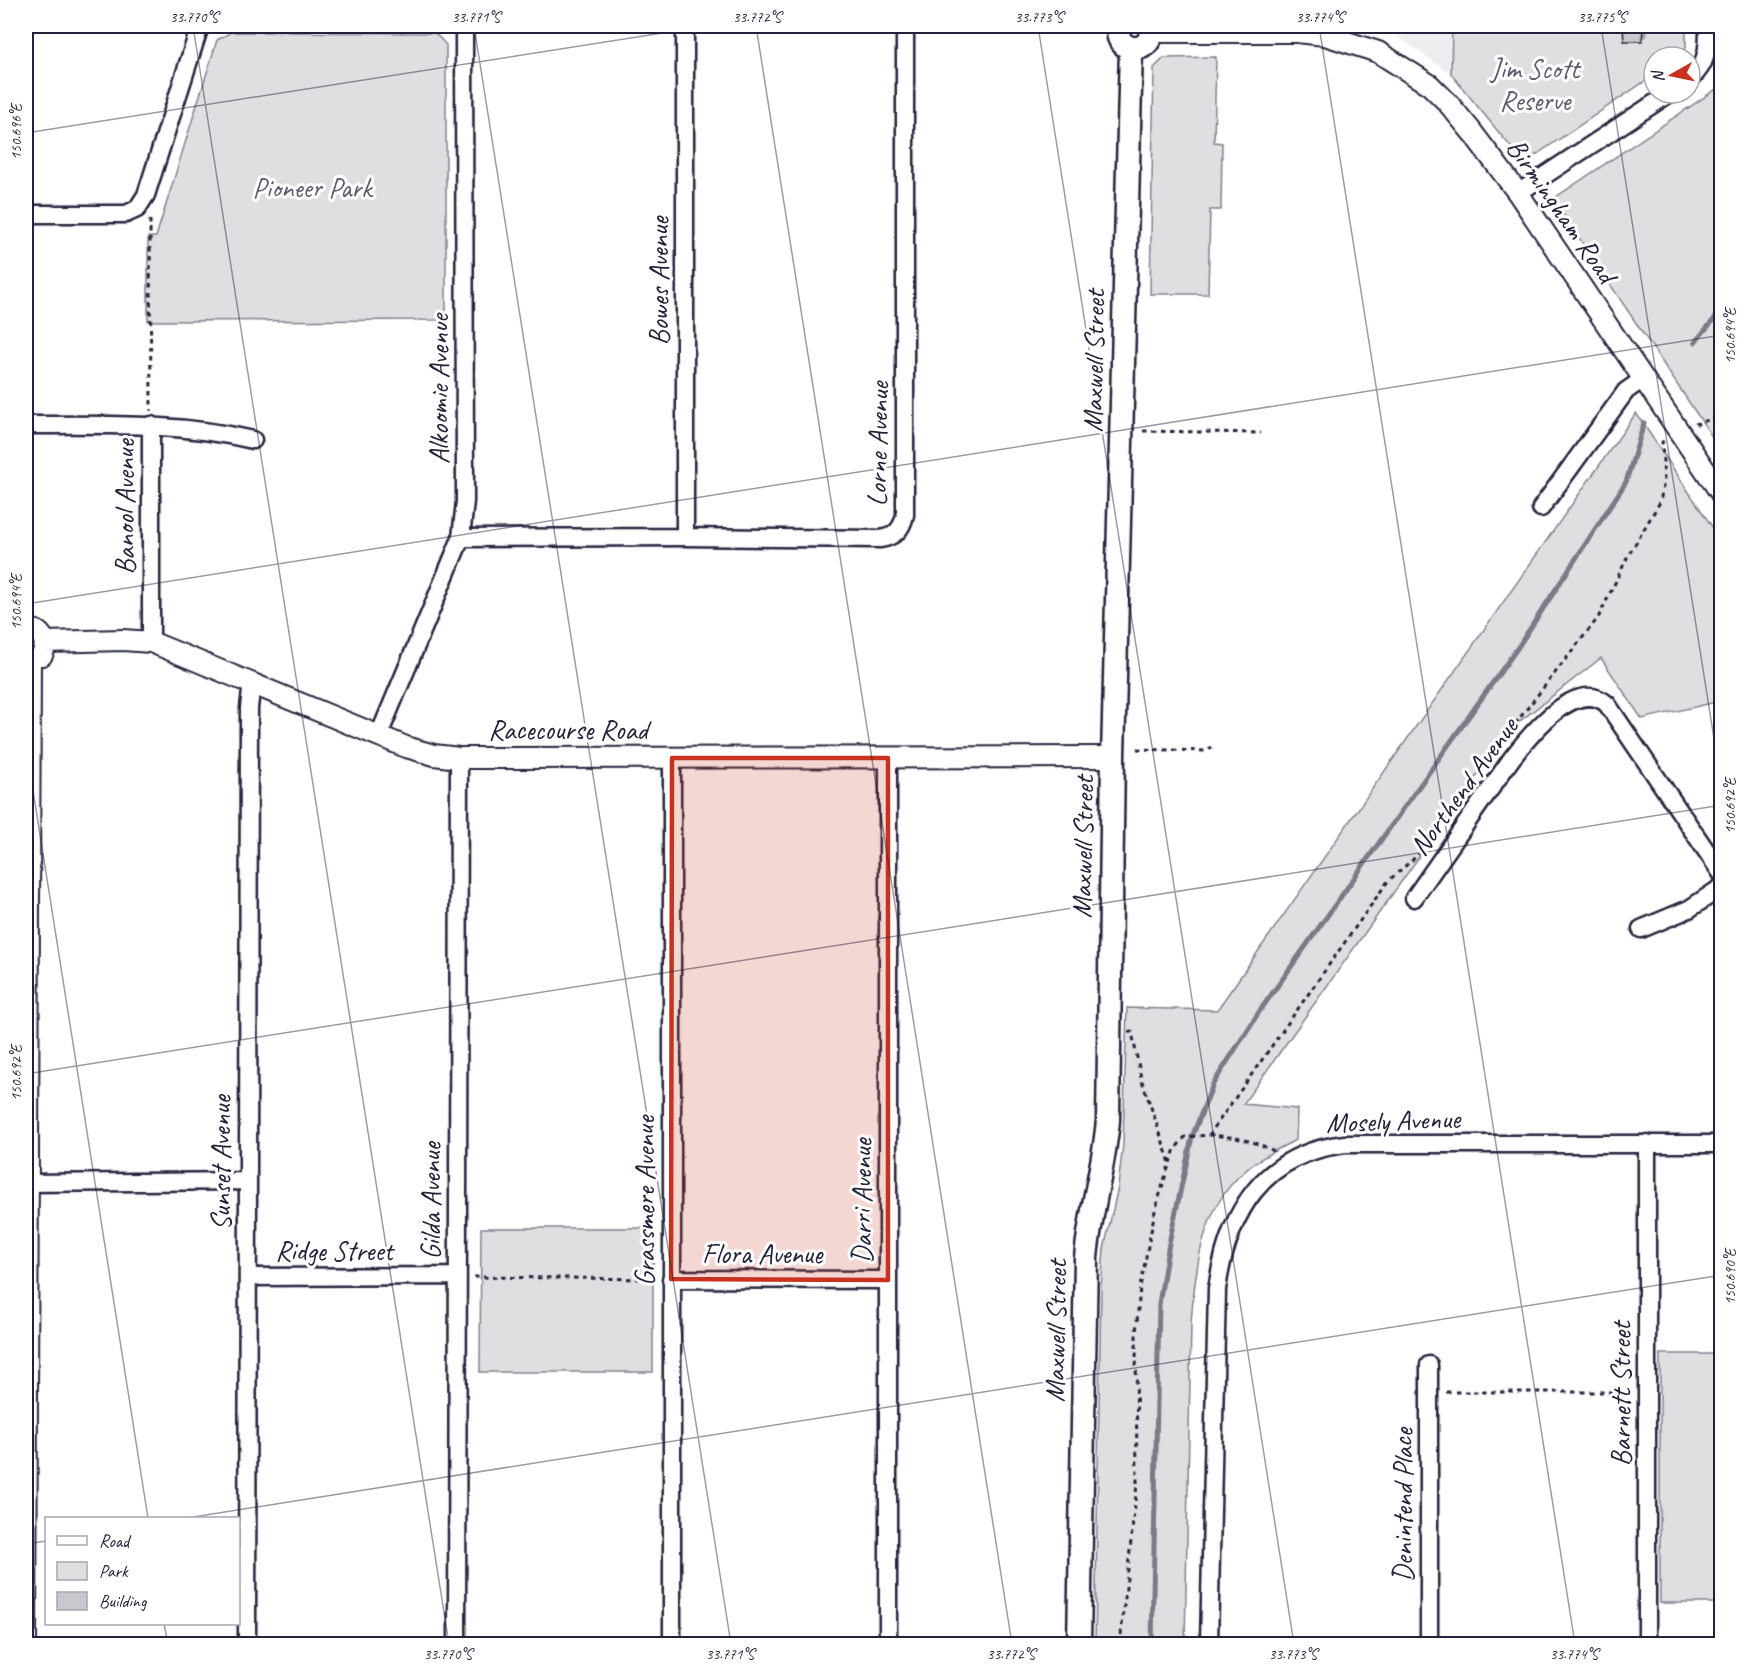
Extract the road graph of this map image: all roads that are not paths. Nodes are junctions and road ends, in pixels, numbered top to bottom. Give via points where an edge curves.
1 (200, 26) edge
2 (464, 26) edge
3 (685, 26) edge
4 (905, 26) edge
5 (1119, 26) edge
6 (1708, 26) edge
7 (1151, 29) edge
8 (1131, 48) junction
9 (1702, 65) edge
10 (1652, 105) edge
11 (1518, 193) junction
12 (26, 214) edge
13 (1643, 379) junction
14 (26, 425) edge
15 (151, 425) junction
16 (253, 440) dead end
17 (1722, 495) edge
18 (1541, 508) dead end
19 (685, 537) junction
20 (461, 538) junction
21 (26, 629) edge
22 (45, 642) junction
23 (151, 642) junction
24 (28, 661) edge
25 (252, 682) junction
26 (379, 735) junction
27 (1113, 756) junction
28 (459, 758) junction
29 (672, 758) junction
30 (888, 758) junction
31 (1722, 874) edge
32 (1722, 887) edge
33 (1414, 898) dead end
34 (1641, 929) dead end
35 (1647, 1143) junction
36 (1722, 1144) edge
37 (247, 1181) junction
38 (27, 1183) edge
39 (457, 1276) junction
40 (248, 1277) junction
41 (671, 1279) junction
42 (888, 1280) junction
43 (1429, 1365) dead end
44 (26, 1644) edge
45 (247, 1644) edge
46 (457, 1644) edge
47 (672, 1644) edge
48 (888, 1644) edge
49 (1079, 1644) edge
50 (1209, 1644) edge
51 (1429, 1644) edge
52 (1647, 1644) edge

1 - 12 street via 146,195 137,209 126,214
2 - 20 street, Alkoomie Avenue via 465,501
3 - 19 street, Bowes Avenue
4 - 19 street, Lorne Avenue via 904,521 894,535 880,539
5 - 8 main road via 1120,39
6 - 9 street via 1708,51
7 - 8 main road via 1145,45
7 - 11 street, Birmingham Road via 1297,32 1343,40 1378,52 1423,80 1448,103
8 - 27 main road, Maxwell Street
10 - 11 street
11 - 13 street, Birmingham Road
13 - 17 street, Birmingham Road
13 - 18 street via 1626,390
14 - 15 street, Banool Avenue
15 - 16 street via 216,431
15 - 23 street, Banool Avenue
19 - 20 street, Lorne Avenue
20 - 26 street, Alkoomie Avenue
21 - 22 street via 39,632
22 - 23 street, Racecourse Road
22 - 24 street via 43,653
23 - 25 street, Racecourse Road
24 - 38 street
25 - 26 street, Racecourse Road
25 - 37 street, Sunset Avenue
26 - 28 street, Racecourse Road via 420,752
27 - 30 street, Racecourse Road
27 - 49 main road, Maxwell Street via 1106,1140 1086,1258
28 - 29 street, Racecourse Road
28 - 39 street, Gilda Avenue
29 - 30 street, Racecourse Road
29 - 41 street, Grassmere Avenue
30 - 42 street, Darri Avenue
31 - 33 street, Northend Avenue via 1607,704 1590,696 1574,699 1530,736
32 - 34 street via 1689,909
35 - 36 street, Mosely Avenue
35 - 50 street, Mosely Avenue via 1345,1144 1288,1162 1242,1207 1228,1238 1215,1309
35 - 52 street, Barnett Street
37 - 38 street
37 - 40 street, Sunset Avenue
38 - 44 street
39 - 40 street, Ridge Street
39 - 46 street, Gilda Avenue
40 - 45 street, Sunset Avenue
41 - 42 street, Flora Avenue
41 - 47 street, Grassmere Avenue
42 - 48 street, Darri Avenue
43 - 51 street, Denintend Place

